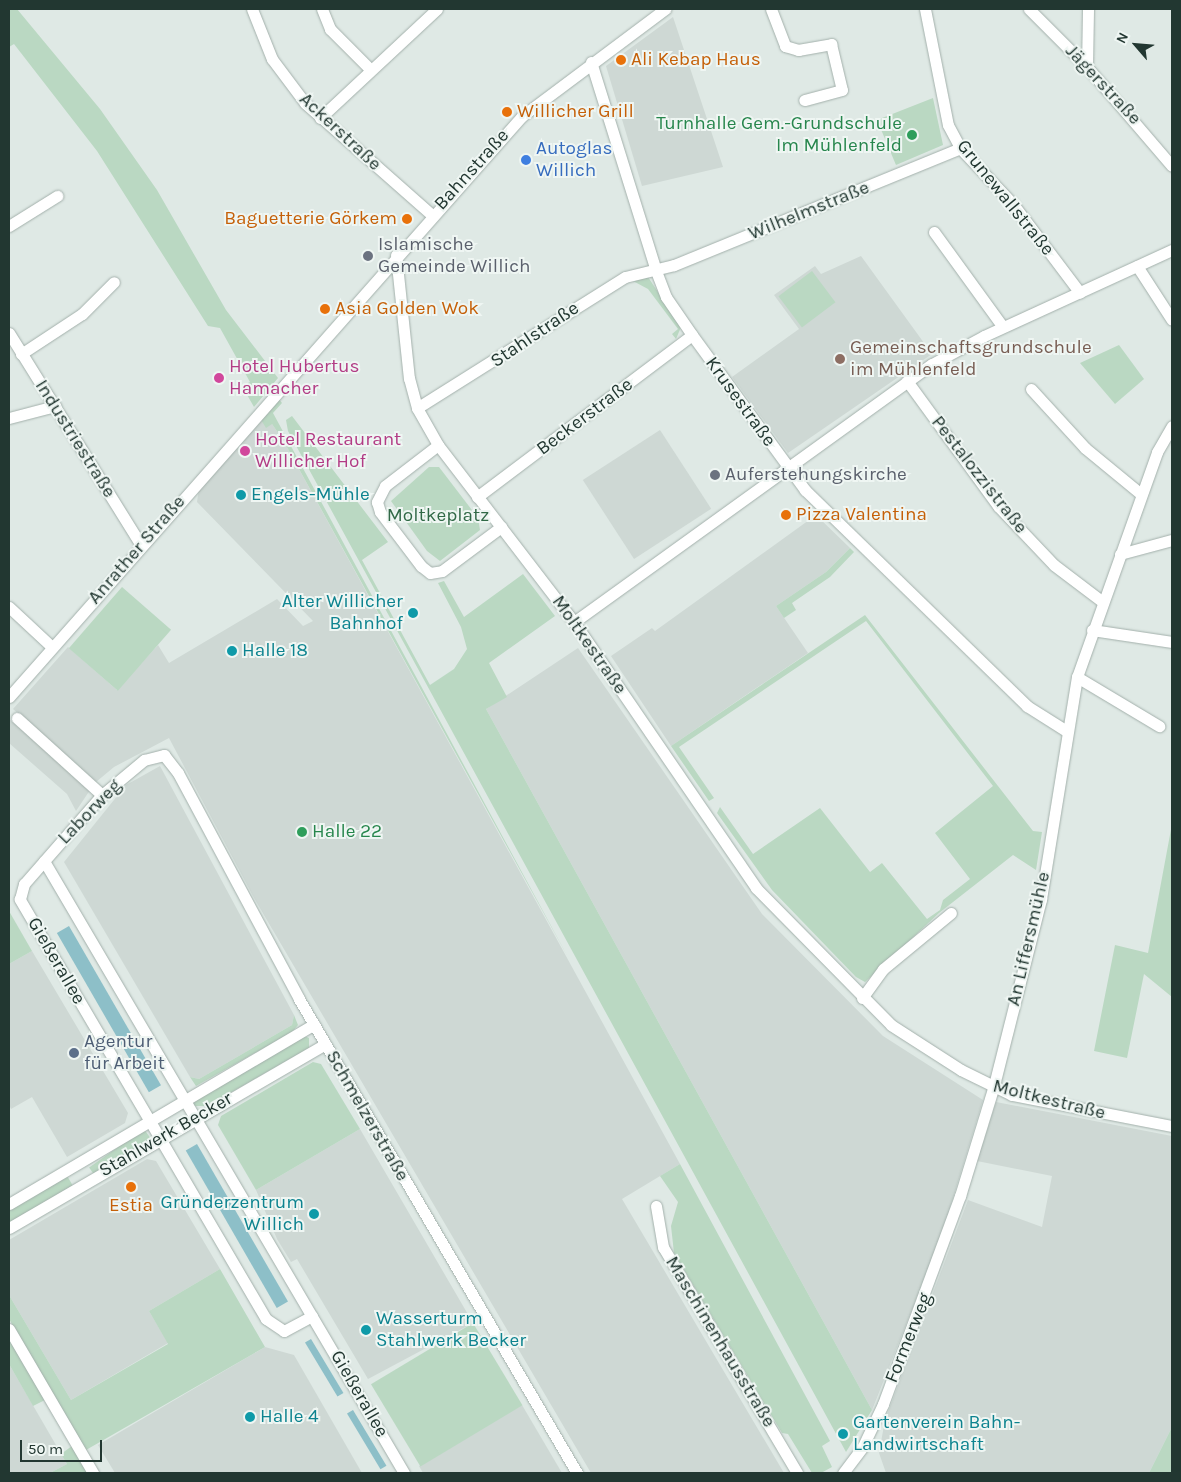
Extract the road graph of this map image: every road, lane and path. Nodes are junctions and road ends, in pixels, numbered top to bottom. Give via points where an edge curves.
1 (252, 9) edge
2 (322, 9) edge
3 (437, 9) edge
4 (665, 9) edge
5 (771, 9) edge
6 (925, 9) edge
7 (1029, 9) edge
8 (1088, 9) edge
9 (591, 62) junction
10 (1087, 67) junction
11 (370, 70) junction
12 (804, 100) dead end
13 (320, 118) junction
14 (960, 148) junction
15 (1172, 166) edge
16 (57, 196) dead end
17 (432, 215) junction
18 (9, 226) edge
19 (934, 232) dead end
20 (1172, 250) edge
21 (396, 255) junction
22 (1137, 266) junction
23 (656, 271) junction
24 (114, 282) dead end
25 (1080, 293) junction
26 (1172, 320) edge
27 (1003, 327) junction
28 (9, 333) edge
29 (692, 335) junction
30 (21, 354) junction
31 (907, 381) junction
32 (1031, 389) dead end
33 (265, 404) joint
34 (54, 406) junction
35 (417, 408) junction
36 (9, 418) edge
37 (1172, 426) edge
38 (438, 444) junction
39 (789, 468) junction
40 (1141, 494) junction
41 (478, 497) junction
42 (501, 527) junction
43 (1172, 540) edge
44 (141, 545) junction
45 (1120, 554) junction
46 (1102, 602) junction
47 (9, 607) edge
48 (574, 622) junction
49 (1092, 630) junction
50 (1172, 642) edge
51 (52, 647) junction
52 (1077, 677) junction
53 (9, 697) edge
54 (17, 718) dead end
55 (1159, 726) dead end
56 (1066, 730) junction
57 (164, 755) joint
58 (102, 794) junction
59 (44, 860) junction
60 (951, 912) dead end
61 (862, 998) junction
62 (314, 1024) junction
63 (325, 1044) junction
64 (993, 1089) junction
65 (186, 1098) junction
66 (197, 1117) junction
67 (149, 1120) junction
68 (1172, 1126) edge
69 (160, 1138) junction
70 (960, 1196) joint
71 (9, 1204) edge
72 (656, 1206) dead end
73 (9, 1228) edge
74 (312, 1316) junction
75 (9, 1329) edge
76 (93, 1473) edge
77 (404, 1473) edge
78 (577, 1473) edge
79 (797, 1473) edge
80 (843, 1473) edge

1 - 13 street, Ackerstraße via 272,58
2 - 11 street via 330,29
3 - 11 street
4 - 9 street, Bahnstraße
5 - 12 street via 785,46 798,50 831,44 842,90
6 - 14 street, Grunewallstraße via 948,125
7 - 10 street, Jägerstraße
8 - 10 street
9 - 17 street, Bahnstraße via 522,116
9 - 23 street, Krusestraße
10 - 15 street, Jägerstraße
11 - 13 street
13 - 17 street, Ackerstraße
14 - 23 street, Wilhelmstraße
14 - 25 street, Grunewallstraße via 1013,204
16 - 18 street
17 - 21 street, Bahnstraße
19 - 27 street
20 - 22 street
21 - 33 street, Bahnstraße
21 - 35 street, Moltkestraße via 408,378
22 - 25 street
22 - 26 street
23 - 29 street, Krusestraße via 666,297
23 - 35 street, Stahlstraße via 645,270 604,288 471,378
24 - 30 street via 82,314
25 - 27 street
27 - 31 street
28 - 30 street, Industriestraße
29 - 39 street, Krusestraße
29 - 41 street, Beckerstraße
30 - 34 street, Industriestraße
31 - 39 street
31 - 46 street, Pestalozzistraße via 998,506 1054,565
32 - 40 street via 1085,448
33 - 44 street, Anrather Straße
34 - 36 street
34 - 44 street, Industriestraße
35 - 38 street, Moltkestraße
37 - 40 street, An Liffersmühle via 1161,442
38 - 41 street, Moltkestraße
38 - 42 street via 383,489 377,502 380,512 421,566 433,573
39 - 48 street
39 - 56 street, Krusestraße via 857,544 1027,706
40 - 45 street, An Liffersmühle
41 - 42 street, Moltkestraße
42 - 48 street, Moltkestraße
43 - 45 street
44 - 51 street, Anrather Straße
45 - 46 street, An Liffersmühle
46 - 49 street, An Liffersmühle
47 - 51 street
48 - 61 street, Moltkestraße via 756,888
49 - 50 street
49 - 52 street, An Liffersmühle
51 - 53 street, Anrather Straße
52 - 55 street
52 - 56 street, An Liffersmühle
54 - 58 street
56 - 64 street, An Liffersmühle via 1041,899
57 - 58 street, Laborweg via 144,760
57 - 62 street, Schmelzerstraße
58 - 59 street, Laborweg
59 - 65 street, Gießerallee
59 - 67 street, Gießerallee via 19,894
60 - 61 street via 883,969
61 - 64 street, Moltkestraße via 891,1025
62 - 63 street, Schmelzerstraße
62 - 65 street, Stahlwerk Becker
63 - 66 street, Stahlwerk Becker
63 - 78 street, Schmelzerstraße
64 - 68 street, Moltkestraße
64 - 70 street, An Liffersmühle
65 - 66 street, Gießerallee
65 - 67 street, Stahlwerk Becker
66 - 69 street, Stahlwerk Becker
66 - 74 street, Gießerallee
67 - 69 street, Gießerallee
67 - 71 street, Stahlwerk Becker
69 - 73 street, Stahlwerk Becker
69 - 74 street, Gießerallee via 266,1319 284,1331
70 - 80 street, Formerweg via 886,1396 863,1446
72 - 79 street, Maschinenhausstraße via 663,1247
74 - 77 street, Gießerallee
75 - 76 street

